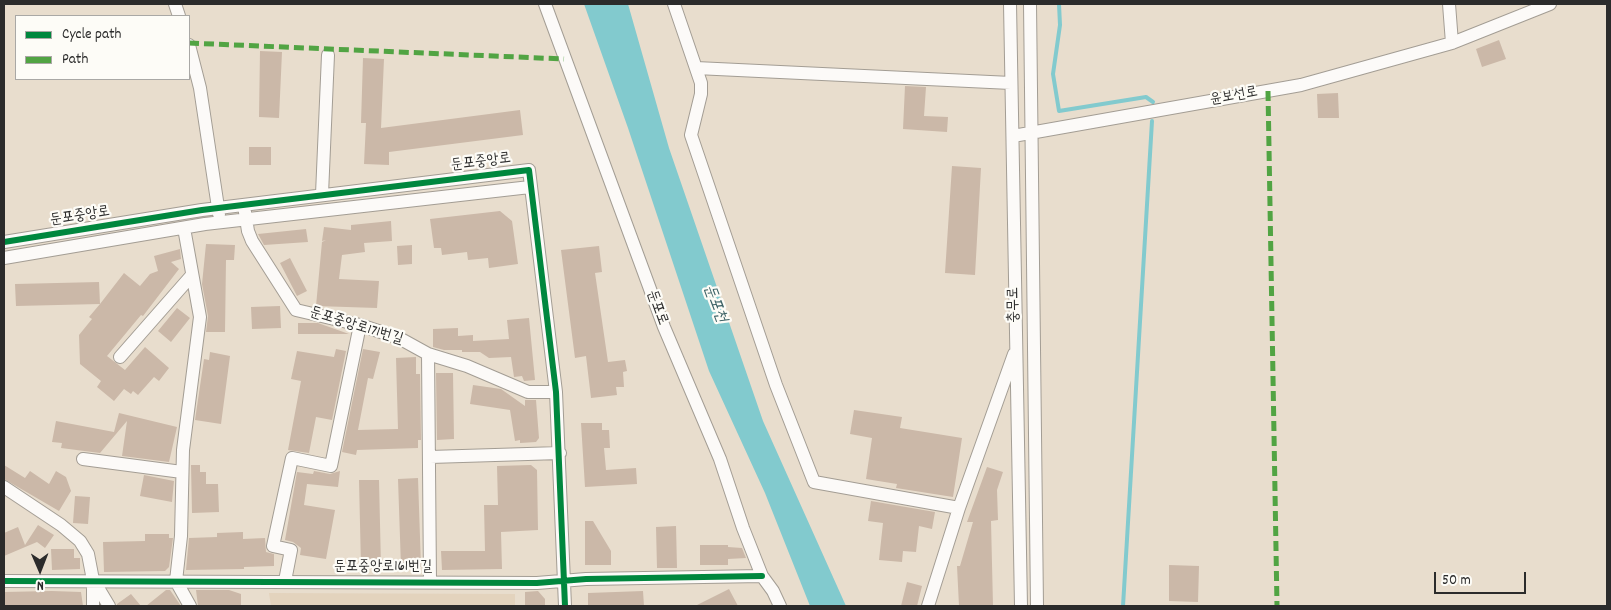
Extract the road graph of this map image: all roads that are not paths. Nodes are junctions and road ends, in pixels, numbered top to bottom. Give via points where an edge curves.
1 (545, 4) edge
2 (674, 4) edge
3 (1010, 4) edge
4 (1030, 4) edge
5 (1449, 4) edge
6 (1550, 4) edge
7 (1452, 43) junction
8 (190, 49) edge
9 (328, 55) dead end
10 (696, 68) junction
11 (1011, 83) junction
12 (1032, 132) junction
13 (1013, 136) junction
14 (530, 187) junction
15 (322, 194) junction
16 (244, 204) junction
17 (218, 208) junction
18 (246, 219) junction
19 (221, 222) junction
20 (184, 228) junction
21 (4, 242) edge
22 (4, 258) edge
23 (192, 275) junction
24 (360, 326) junction
25 (1016, 347) junction
26 (428, 354) junction
27 (120, 357) dead end
28 (556, 392) junction
29 (560, 453) junction
30 (430, 457) junction
31 (83, 459) dead end
32 (182, 472) junction
33 (4, 486) edge
34 (959, 508) junction
35 (762, 576) junction
36 (93, 580) junction
37 (564, 580) junction
38 (4, 581) edge
39 (176, 581) junction
40 (285, 581) junction
41 (430, 581) junction
42 (93, 606) edge
43 (109, 606) edge
44 (190, 606) edge
45 (564, 606) edge
46 (780, 606) edge
47 (928, 606) edge
48 (1021, 606) edge
49 (1037, 606) edge

1 - 35 street, 둔포로 via 664,327 720,459
2 - 10 street
3 - 11 street, 충무로
4 - 12 street, 충무로
5 - 7 street
6 - 7 street, 윤보선로
7 - 12 street, 윤보선로 via 1301,85
8 - 17 street via 200,88
9 - 15 street
10 - 11 street
10 - 34 street via 701,94 691,135 776,385 814,482
11 - 13 street, 충무로
12 - 13 street, 윤보선로
12 - 49 street, 충무로
13 - 25 street, 충무로
14 - 15 street, 둔포중앙로 via 529,170
14 - 18 street, 둔포중앙로
14 - 28 street, 둔포중앙로
15 - 16 street, 둔포중앙로
16 - 17 street, 둔포중앙로
16 - 18 street, 둔포중앙로171번길
17 - 19 street
17 - 21 street, 둔포중앙로
18 - 19 street, 둔포중앙로
18 - 24 street, 둔포중앙로171번길 via 252,241 296,310
19 - 20 street, 둔포중앙로
20 - 22 street, 둔포중앙로
20 - 23 street
23 - 27 street
23 - 32 street via 200,317
24 - 26 street, 둔포중앙로171번길 via 400,338
24 - 40 street via 331,466 292,458 273,546 291,550
25 - 34 street
25 - 48 street, 충무로
26 - 28 street, 둔포중앙로171번길 via 467,366 528,392
26 - 30 street
28 - 29 street, 둔포중앙로
29 - 30 street
29 - 37 street, 둔포중앙로
30 - 41 street
31 - 32 street
32 - 39 street via 181,536
33 - 36 street via 80,542 88,554
34 - 47 street
35 - 37 street, 둔포중앙로161번길
35 - 46 street, 둔포로
36 - 38 street, 둔포중앙로161번길
36 - 39 street, 둔포중앙로161번길
36 - 42 street
36 - 43 street
37 - 41 street, 둔포중앙로161번길 via 538,583
37 - 45 street, 둔포중앙로
39 - 40 street, 둔포중앙로161번길
39 - 44 street
40 - 41 street, 둔포중앙로161번길

